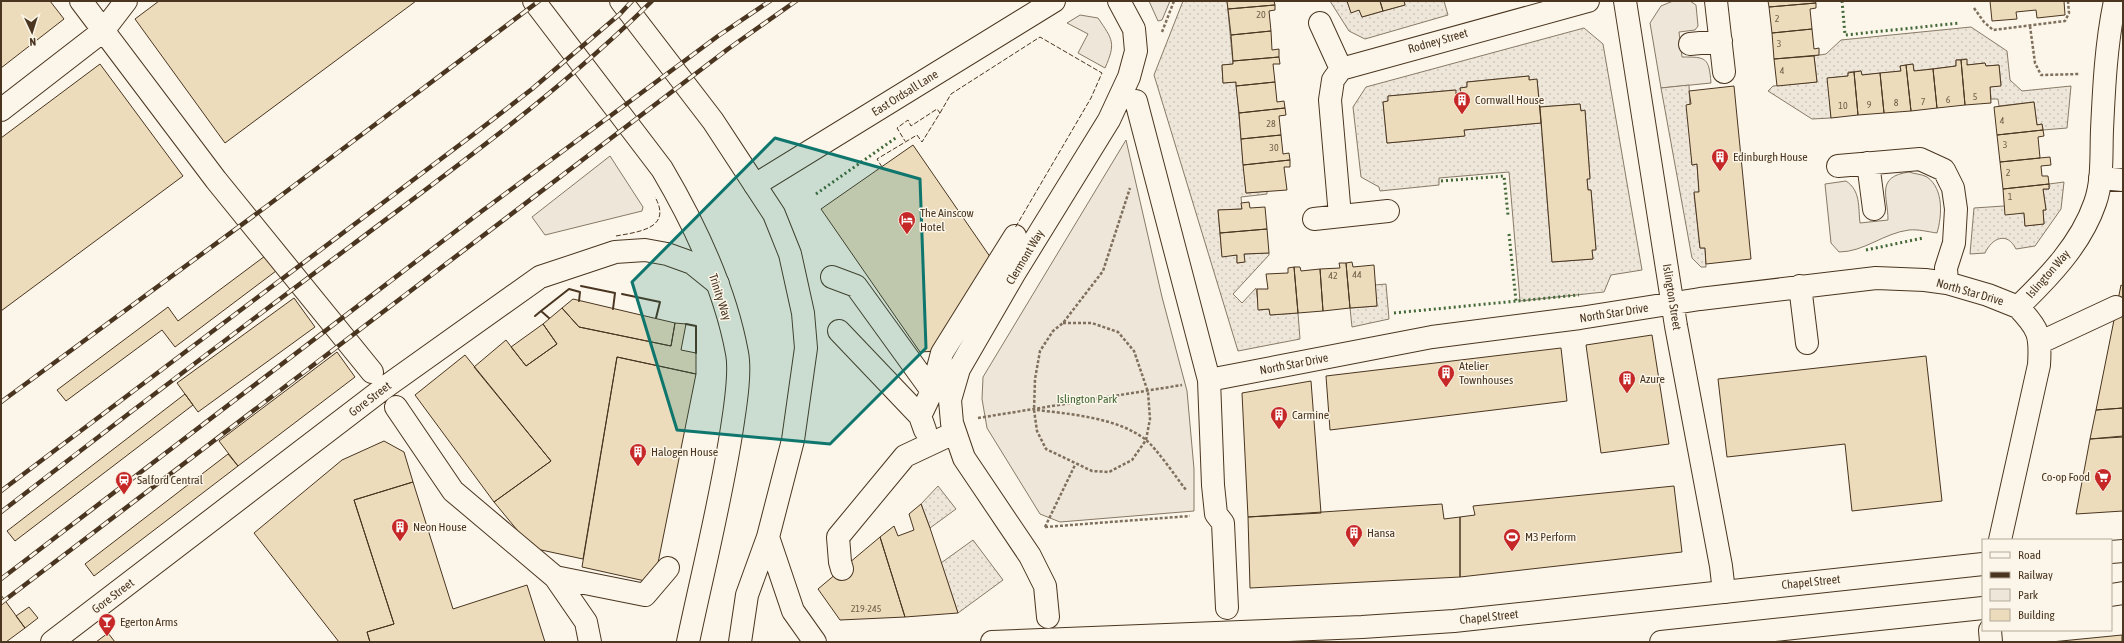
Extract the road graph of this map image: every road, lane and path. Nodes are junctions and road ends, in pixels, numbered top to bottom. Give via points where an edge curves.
1 (81, 1) edge
2 (126, 1) edge
3 (534, 1) edge
4 (621, 1) edge
5 (1119, 1) edge
6 (1174, 1) edge
7 (1588, 1) edge
8 (1625, 1) edge
9 (1716, 1) edge
10 (2068, 1) edge
11 (2115, 1) edge
12 (1052, 2) edge
13 (1534, 8) edge
14 (1974, 8) dead end
15 (1320, 23) dead end
16 (2030, 26) junction
17 (104, 31) junction
18 (1161, 33) dead end
19 (1721, 41) junction
20 (1690, 44) dead end
21 (1341, 69) junction
22 (1724, 72) dead end
23 (2082, 74) dead end
24 (1136, 101) dead end
25 (1, 110) edge
26 (1868, 163) junction
27 (1838, 166) dead end
28 (1155, 167) junction
29 (2100, 178) junction
30 (2123, 180) edge
31 (755, 185) junction
32 (1874, 210) dead end
33 (1388, 211) dead end
34 (1340, 216) junction
35 (1314, 219) dead end
36 (1015, 236) dead end
37 (832, 277) dead end
38 (1947, 283) junction
39 (718, 284) junction
40 (1800, 286) junction
41 (1673, 303) junction
42 (2018, 307) junction
43 (2116, 308) dead end
44 (1063, 323) junction
45 (839, 331) dead end
46 (2041, 342) junction
47 (1807, 343) dead end
48 (372, 372) dead end
49 (1209, 380) junction
50 (932, 391) junction
51 (1148, 392) junction
52 (396, 407) dead end
53 (1034, 410) junction
54 (953, 428) junction
55 (1146, 440) junction
56 (1075, 464) junction
57 (1216, 514) junction
58 (768, 537) junction
59 (2000, 539) edge
60 (2123, 551) edge
61 (2112, 552) edge
62 (1982, 564) edge
63 (668, 568) dead end
64 (842, 568) dead end
65 (556, 577) junction
66 (1724, 592) junction
67 (2123, 593) edge
68 (2112, 595) edge
69 (1227, 608) dead end
70 (1982, 608) edge
71 (1048, 617) dead end
72 (1990, 631) edge
73 (1711, 640) edge
74 (52, 642) edge
75 (590, 642) edge
76 (688, 642) edge
77 (740, 642) edge
78 (815, 642) edge
79 (992, 642) edge
80 (1660, 642) edge
81 (1991, 642) edge

1 - 17 main road
2 - 17 main road
3 - 39 main road, Trinity Way via 662,169 697,233
4 - 31 main road via 713,121
5 - 54 main road, Clermont Way via 1134,29 1136,51 1129,77 1109,120 959,369 950,400
6 - 18 path
7 - 13 main road, Rodney Street
8 - 41 main road, Islington Street
9 - 19 main road
10 - 16 path via 2069,13 2065,21
11 - 29 main road, Islington Way via 2105,65
12 - 31 main road, East Ordsall Lane
13 - 21 main road, Rodney Street
14 - 16 path via 1993,30
15 - 21 main road
16 - 23 path via 2035,63 2041,75
17 - 25 main road
17 - 48 main road via 216,180
19 - 20 main road
19 - 22 main road
21 - 34 main road via 1333,80 1330,100
24 - 28 main road
26 - 27 main road
26 - 32 main road
26 - 38 main road via 1920,159 1944,170 1953,188 1956,209 1954,243 1946,268
28 - 44 path via 1133,180 1102,271
28 - 49 main road
29 - 30 main road
29 - 42 main road, Islington Way via 2095,202 2077,238 2051,273
31 - 58 main road via 774,214 790,254 803,313 806,348 793,440
33 - 34 main road
34 - 35 main road
36 - 50 main road via 942,353
37 - 50 main road via 856,286
38 - 40 main road, North Star Drive via 1876,278
38 - 42 main road, North Star Drive
39 - 74 main road, Gore Street via 692,263 667,254 645,250 615,252 540,278 378,393
39 - 76 main road, Trinity Way via 738,354 736,400 725,475
40 - 41 main road, North Star Drive
40 - 47 main road
41 - 49 main road, North Star Drive via 1432,337
41 - 66 main road, Islington Street
42 - 46 main road, Islington Way via 2034,323
43 - 46 main road
44 - 51 path via 1092,323 1118,332 1134,351
44 - 53 path via 1053,331 1040,351 1035,379
45 - 50 main road via 922,424
46 - 59 main road, Islington Way via 2039,365
49 - 51 path
49 - 57 main road
51 - 53 path
51 - 55 path via 1150,419
52 - 65 main road via 453,491
53 - 54 path
53 - 55 path via 1093,417
53 - 56 path via 1037,430 1046,449
54 - 64 main road via 905,456 858,499 838,537
54 - 71 main road, Clermont Way via 964,458 1030,556 1045,586
55 - 56 path via 1132,460 1109,472 1092,471
55 - 57 path via 1186,490
56 - 57 path via 1044,528
57 - 69 main road via 1223,523
58 - 77 main road via 747,595
58 - 78 main road via 794,611
60 - 61 main road
62 - 66 main road, Chapel Street
63 - 65 main road via 645,595
65 - 75 main road via 586,622
66 - 79 main road, Chapel Street via 1476,619 1370,627
67 - 68 main road
70 - 73 main road
72 - 81 main road
73 - 80 main road

